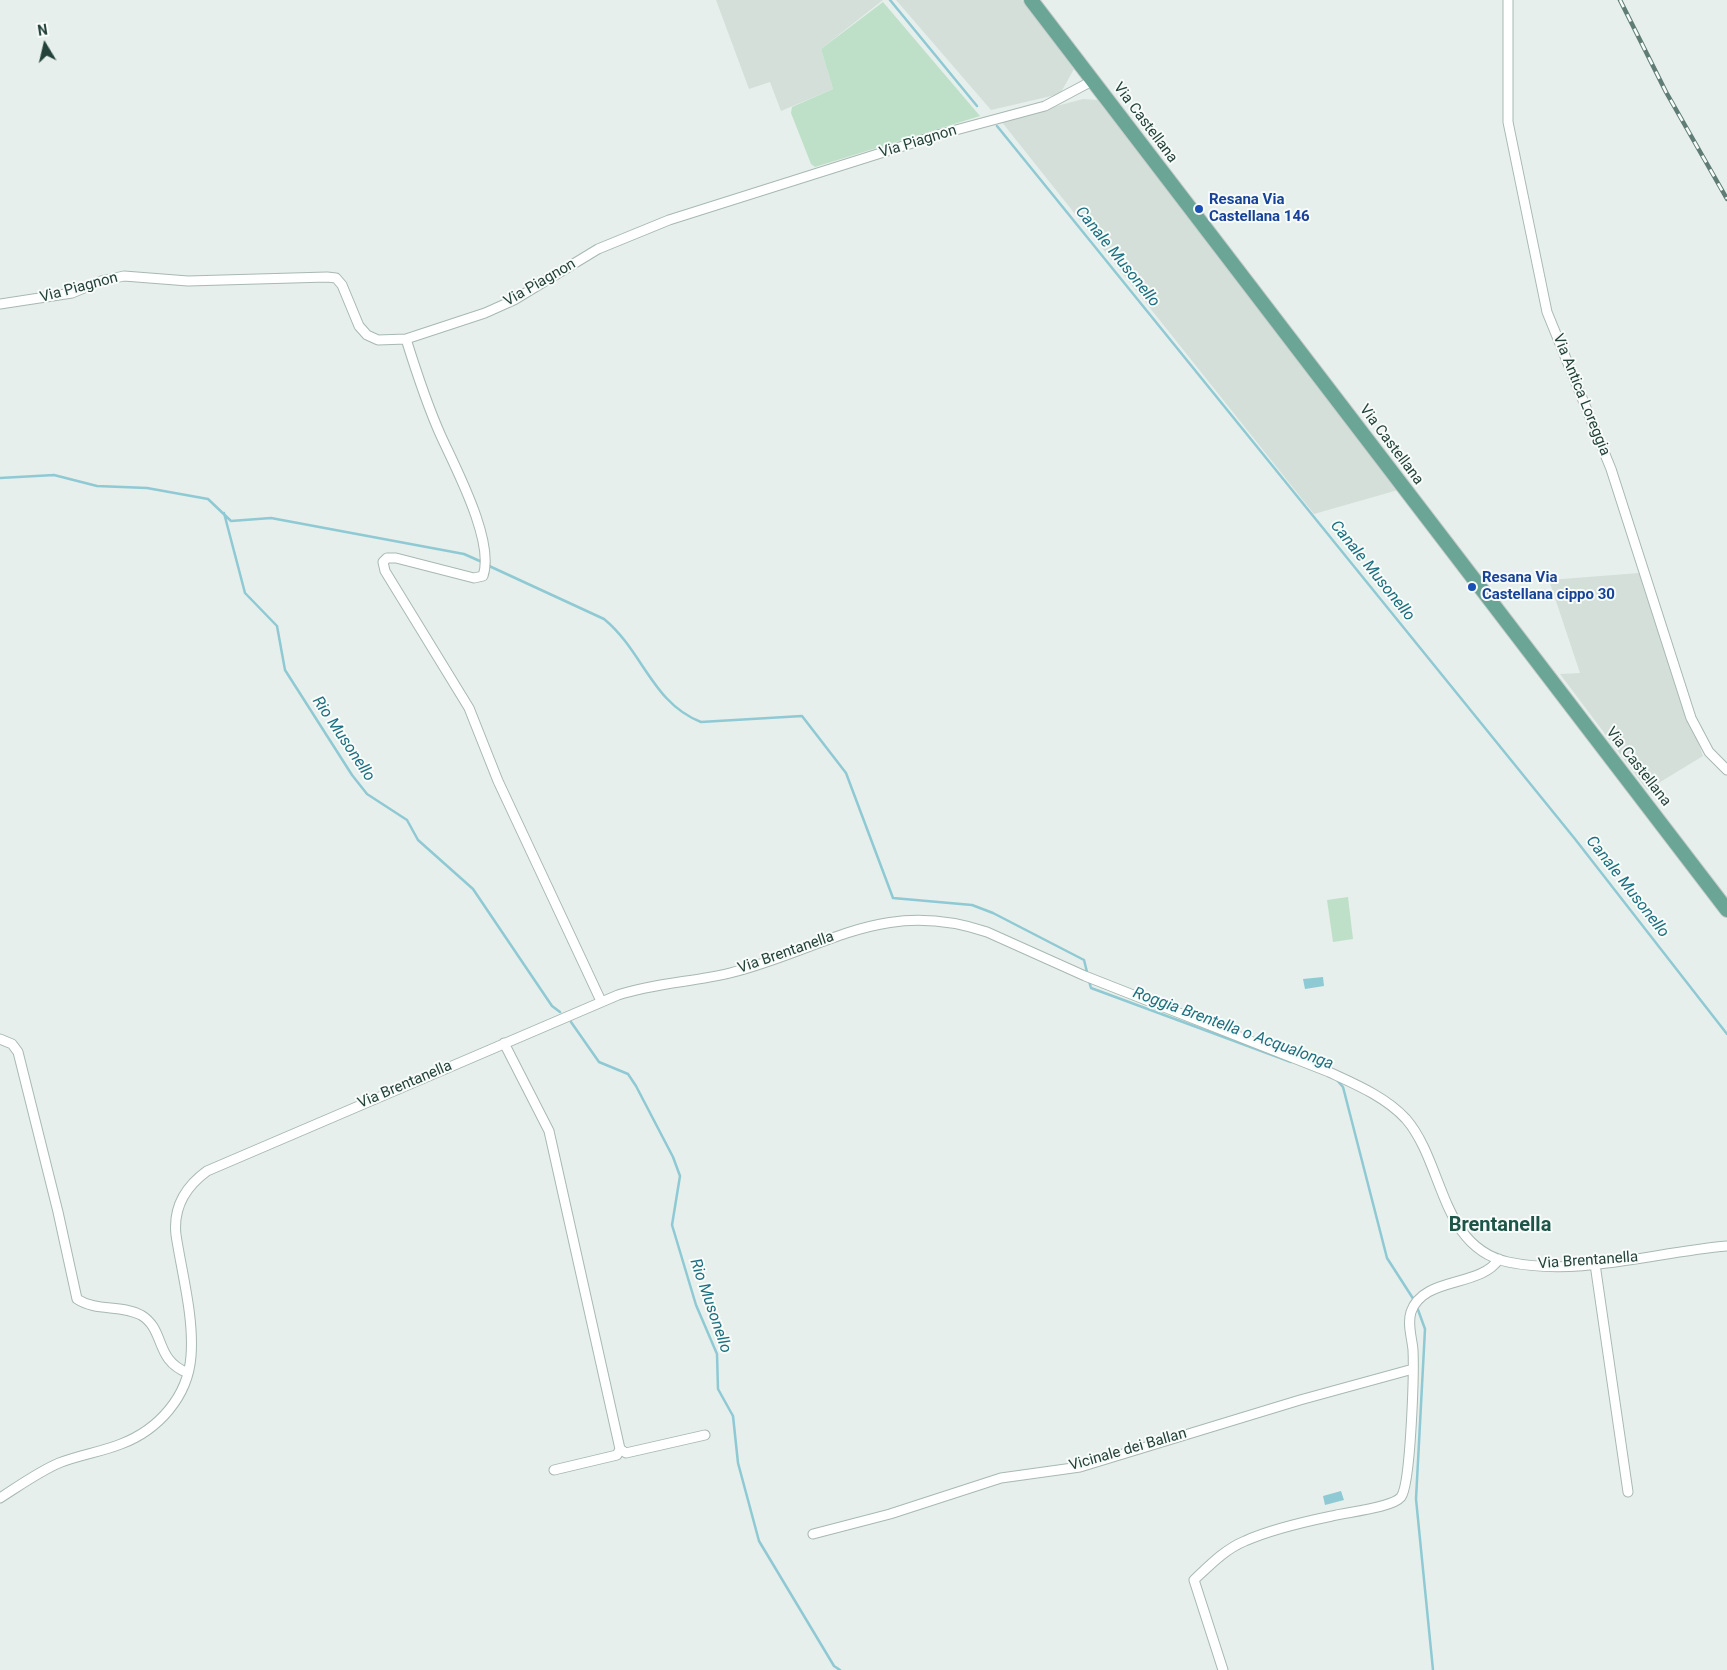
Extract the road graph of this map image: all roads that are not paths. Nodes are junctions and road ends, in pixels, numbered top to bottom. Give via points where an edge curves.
1 (1031, 0) edge
2 (1508, 0) edge
3 (1092, 81) junction
4 (0, 304) edge
5 (406, 338) junction
6 (1727, 770) edge
7 (1727, 910) edge
8 (601, 1001) junction
9 (0, 1039) edge
10 (504, 1043) junction
11 (1727, 1246) edge
12 (1499, 1260) junction
13 (1595, 1264) junction
14 (1413, 1369) junction
15 (188, 1373) junction
16 (705, 1435) dead end
17 (620, 1449) junction
18 (554, 1470) dead end
19 (1628, 1492) dead end
20 (0, 1498) edge
21 (813, 1534) dead end
22 (1223, 1670) edge

1 - 3 main road, Via Castellana
2 - 6 street, Via Antica Loreggia via 1508,122 1547,312 1611,469 1691,718 1709,752
3 - 5 street, Via Piagnon via 1045,106 941,134 669,220 598,249 514,300 485,313
3 - 7 main road, Via Castellana
4 - 5 street, Via Piagnon via 72,293 124,276 188,281 327,277 336,278 342,285 359,326 367,335 378,340
5 - 8 street via 441,435 478,522 487,565 483,576 474,578 387,558 383,562 385,571 469,708 498,781
8 - 10 street, Via Brentanella
8 - 12 street, Via Brentanella via 641,988 731,972 875,924 920,920 971,927 1328,1072 1382,1100 1413,1129 1462,1230 1480,1249
9 - 15 street via 12,1044 18,1052 77,1299 88,1306 131,1311 142,1316 156,1333 171,1364
10 - 15 street, Via Brentanella via 224,1162 198,1177 181,1200 175,1227 191,1335
10 - 17 street via 549,1131
11 - 13 street, Via Brentanella
12 - 13 street, Via Brentanella via 1530,1265
12 - 14 street via 1481,1273 1429,1292 1415,1304 1410,1314
13 - 19 street
14 - 21 street, Vicinale dei Ballan via 1080,1467 1001,1478 890,1514
14 - 22 street via 1407,1463 1401,1496 1392,1503 1331,1516 1245,1541 1222,1555 1194,1580
15 - 20 street, Via Brentanella via 171,1408 143,1434 120,1445 55,1465
16 - 17 street via 626,1453
17 - 18 street via 617,1455

